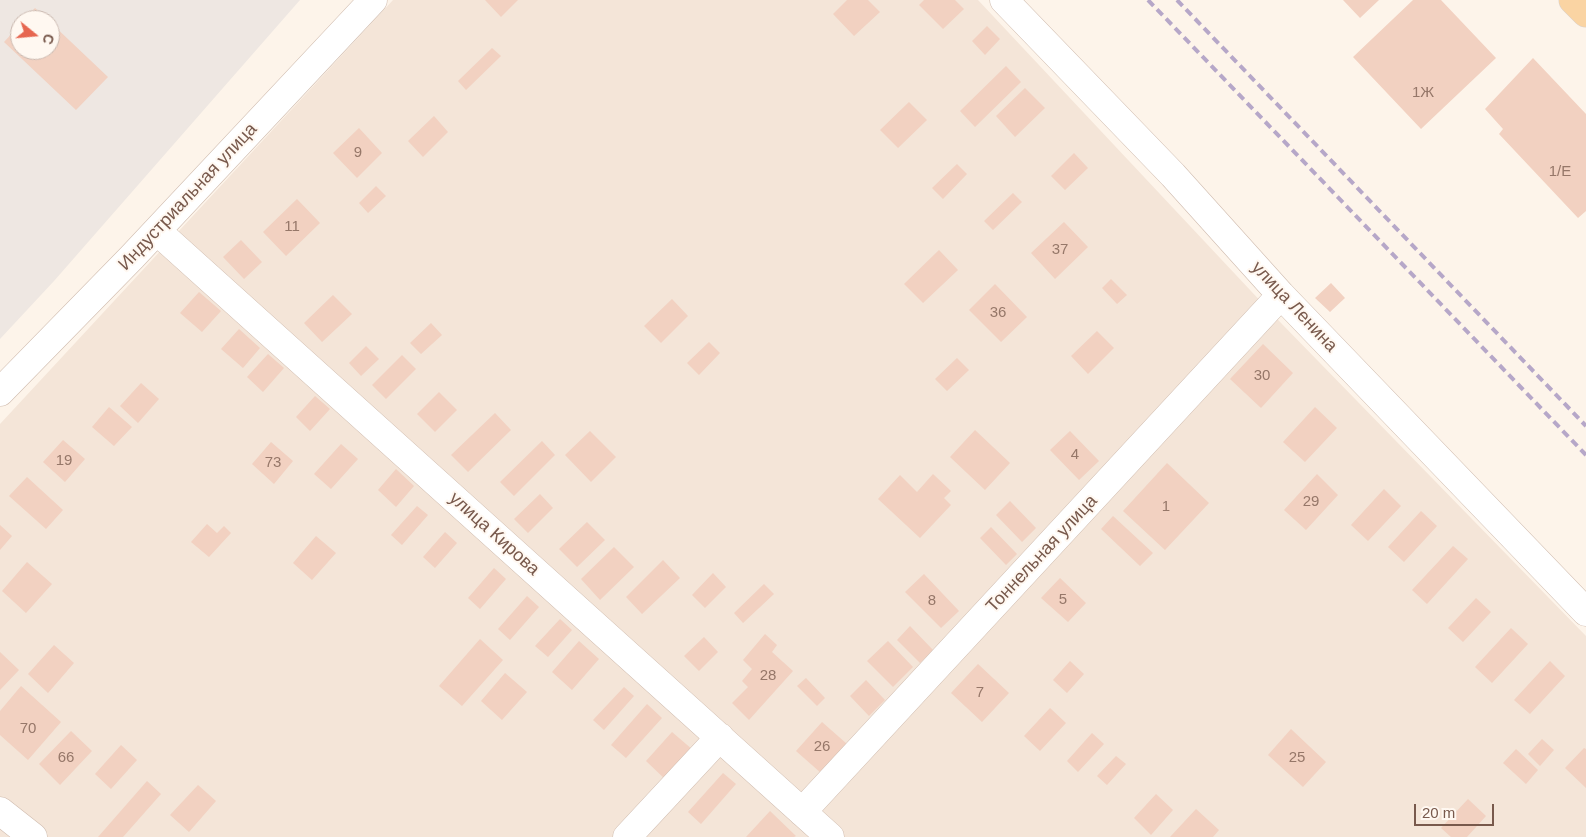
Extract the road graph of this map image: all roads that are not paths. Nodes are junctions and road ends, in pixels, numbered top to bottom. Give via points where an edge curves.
1 (374, 0) edge
2 (1004, 0) edge
3 (1573, 0) edge
4 (1586, 14) edge
5 (157, 231) junction
6 (1281, 295) junction
7 (0, 392) edge
8 (1586, 612) edge
9 (720, 737) junction
10 (0, 811) edge
11 (802, 812) junction
12 (33, 837) edge
13 (627, 837) edge
14 (830, 837) edge

1 - 5 street, Индустриальная улица
2 - 6 street, улица Ленина via 1173,175
3 - 4 main road
5 - 7 street, Индустриальная улица
5 - 9 street, улица Кирова
6 - 8 street, улица Ленина
6 - 11 street, Тоннельная улица
9 - 11 street, улица Кирова
9 - 13 street
10 - 12 street
11 - 14 street, улица Кирова

